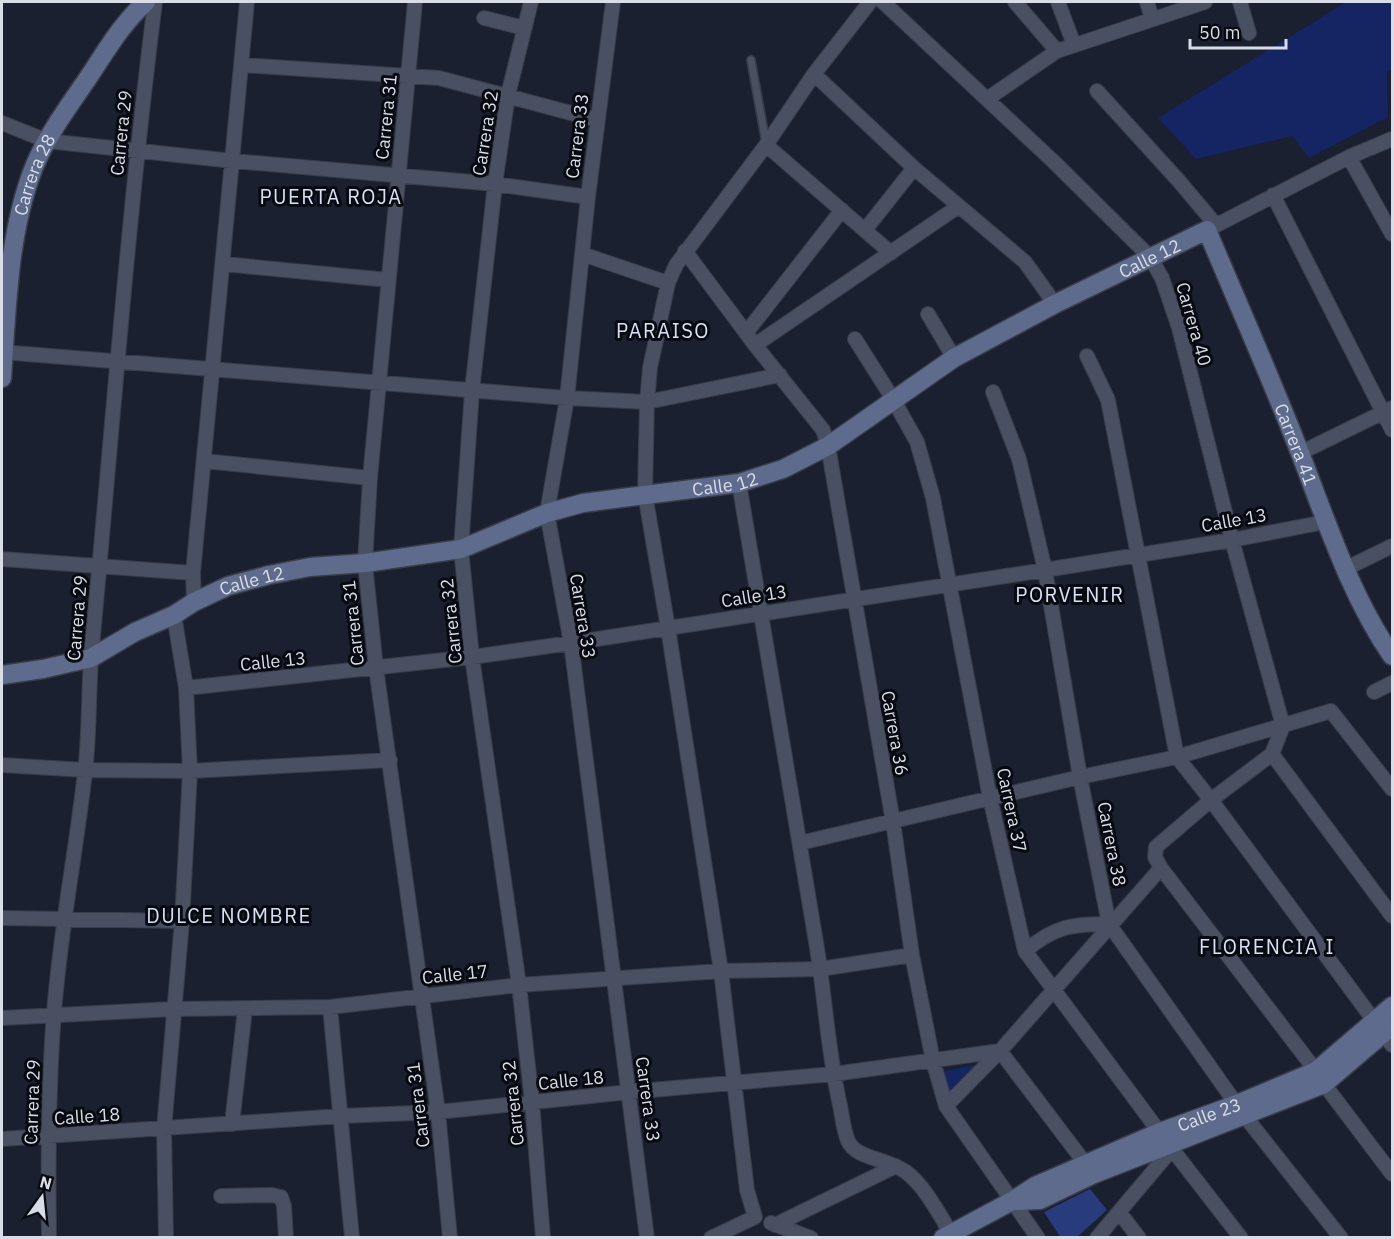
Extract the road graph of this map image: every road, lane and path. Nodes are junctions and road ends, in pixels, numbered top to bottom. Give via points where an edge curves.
1 (146, 2) edge
2 (155, 2) edge
3 (247, 2) edge
4 (415, 2) edge
5 (531, 2) edge
6 (614, 2) edge
7 (868, 2) edge
8 (883, 2) edge
9 (1015, 2) edge
10 (1058, 2) edge
11 (1147, 2) edge
12 (1205, 2) edge
13 (1240, 2) edge
14 (484, 18) dead end
15 (1152, 19) junction
16 (524, 28) junction
17 (1249, 33) dead end
18 (1074, 45) junction
19 (1057, 51) junction
20 (751, 60) dead end
21 (242, 64) junction
22 (814, 74) junction
23 (408, 76) junction
24 (1097, 91) dead end
25 (508, 95) junction
26 (987, 99) junction
27 (597, 120) junction
28 (2, 123) edge
29 (1392, 139) edge
30 (47, 141) junction
31 (766, 144) junction
32 (136, 151) junction
33 (1349, 157) junction
34 (233, 161) junction
35 (914, 168) junction
36 (398, 175) junction
37 (495, 184) junction
38 (1273, 195) junction
39 (588, 196) junction
40 (959, 206) junction
41 (842, 210) junction
42 (1211, 228) junction
43 (865, 230) junction
44 (1392, 234) edge
45 (686, 251) junction
46 (891, 253) junction
47 (582, 254) junction
48 (1150, 257) junction
49 (224, 264) junction
50 (388, 280) junction
51 (668, 284) junction
52 (1055, 304) junction
53 (928, 314) dead end
54 (751, 339) junction
55 (855, 339) dead end
56 (2, 352) edge
57 (1087, 356) dead end
58 (954, 358) junction
59 (117, 360) junction
60 (212, 370) junction
61 (780, 375) junction
62 (2, 378) edge
63 (379, 383) junction
64 (472, 391) junction
65 (993, 392) dead end
66 (567, 398) junction
67 (893, 399) junction
68 (646, 402) junction
69 (1388, 411) edge
70 (1392, 430) edge
71 (828, 446) junction
72 (1300, 453) junction
73 (204, 461) junction
74 (370, 478) junction
75 (739, 483) junction
76 (645, 494) junction
77 (548, 513) junction
78 (1325, 522) junction
79 (1232, 540) junction
80 (1392, 546) edge
81 (461, 549) junction
82 (1138, 554) junction
83 (2, 559) edge
84 (365, 563) junction
85 (99, 566) junction
86 (1345, 569) junction
87 (1044, 570) junction
88 (193, 573) junction
89 (949, 585) junction
90 (854, 600) junction
91 (194, 602) junction
92 (760, 612) junction
93 (174, 615) junction
94 (668, 628) junction
95 (571, 643) junction
96 (1390, 646) edge
97 (472, 657) junction
98 (91, 658) junction
99 (376, 668) junction
100 (2, 675) edge
101 (1392, 683) edge
102 (186, 688) junction
103 (1374, 692) dead end
104 (1282, 726) junction
105 (1272, 754) junction
106 (1177, 757) junction
107 (390, 760) junction
108 (2, 765) edge
109 (85, 770) junction
110 (190, 771) junction
111 (1080, 777) junction
112 (1392, 789) edge
113 (990, 798) junction
114 (1211, 800) junction
115 (893, 822) junction
116 (800, 843) junction
117 (1161, 868) junction
118 (1392, 916) edge
119 (2, 918) edge
120 (64, 919) junction
121 (182, 921) junction
122 (1109, 924) junction
123 (1025, 951) junction
124 (912, 955) junction
125 (820, 969) junction
126 (721, 971) junction
127 (612, 978) junction
128 (519, 985) junction
129 (1053, 989) junction
130 (422, 996) junction
131 (1392, 1006) edge
132 (330, 1007) junction
133 (173, 1009) junction
134 (245, 1009) junction
135 (54, 1014) junction
136 (2, 1018) edge
137 (1386, 1032) edge
138 (999, 1051) junction
139 (933, 1061) junction
140 (834, 1074) junction
141 (1320, 1077) junction
142 (734, 1083) junction
143 (629, 1092) junction
144 (532, 1102) junction
145 (946, 1106) junction
146 (1240, 1109) junction
147 (438, 1112) junction
148 (341, 1116) junction
149 (232, 1124) junction
150 (164, 1129) junction
151 (48, 1137) junction
152 (2, 1139) edge
153 (1167, 1142) junction
154 (896, 1166) junction
155 (1090, 1169) junction
156 (1392, 1174) edge
157 (221, 1196) dead end
158 (1012, 1202) junction
159 (1119, 1212) junction
160 (755, 1217) junction
161 (775, 1225) junction
162 (947, 1235) edge
163 (49, 1238) edge
164 (166, 1238) edge
165 (286, 1238) edge
166 (352, 1238) edge
167 (450, 1238) edge
168 (543, 1238) edge
169 (647, 1238) edge
170 (711, 1238) edge
171 (810, 1238) edge
172 (1038, 1238) edge
173 (1097, 1238) edge
174 (1139, 1238) edge
175 (1241, 1238) edge
176 (1341, 1238) edge

1 - 30 street, Carrera 28 via 117,34
2 - 32 street, Carrera 29
3 - 21 street
4 - 23 street, Carrera 31
5 - 16 street, Carrera 32
6 - 27 street, Carrera 33
7 - 22 street
8 - 26 street, Carrera 40
9 - 19 street
10 - 18 street
11 - 15 street
12 - 15 street
13 - 17 street
14 - 16 street
15 - 18 street
16 - 25 street, Carrera 32
18 - 19 street
19 - 26 street
20 - 31 lane
21 - 23 street
21 - 34 street
22 - 31 street
22 - 35 street
23 - 25 street via 439,78
23 - 36 street, Carrera 31
24 - 42 street, Carrera 41 via 1179,180
25 - 27 street
25 - 37 street, Carrera 32
26 - 48 street, Carrera 40
27 - 39 street, Carrera 33
28 - 30 street
29 - 33 street, Calle 12
30 - 32 street
30 - 56 street, Carrera 28 via 25,194 12,252
31 - 41 street
31 - 45 street
32 - 34 street
32 - 59 street, Carrera 29
33 - 38 street, Calle 12
33 - 44 street
34 - 36 street
34 - 49 street
35 - 40 street
35 - 43 street
36 - 37 street
36 - 50 street, Carrera 31
37 - 39 street
37 - 64 street, Carrera 32
38 - 42 street, Calle 12
38 - 69 street
39 - 47 street, Carrera 33
40 - 46 street
40 - 52 street via 1024,262
41 - 43 street
41 - 54 street
42 - 48 street, Calle 12
42 - 72 street, Carrera 41
43 - 46 street
45 - 51 street
45 - 54 street, Carrera 36
46 - 54 street
47 - 51 street
47 - 66 street, Carrera 33
48 - 52 street, Calle 12
48 - 79 street, Carrera 40 via 1162,278 1179,328
49 - 50 street
49 - 60 street
50 - 63 street, Carrera 31
51 - 68 street
52 - 58 street, Calle 12
53 - 58 street
54 - 61 street, Carrera 36
55 - 67 street, Carrera 37
56 - 59 street
56 - 62 street, Carrera 28
57 - 82 street via 1108,400
58 - 67 street, Calle 12
59 - 60 street
59 - 85 street, Carrera 29
60 - 63 street
60 - 73 street
61 - 68 street
61 - 71 street, Carrera 36 via 816,418
63 - 64 street
63 - 74 street, Carrera 31
64 - 66 street
64 - 81 street, Carrera 32
65 - 87 street, Carrera 38 via 1019,459
66 - 68 street
66 - 77 street, Carrera 33
67 - 71 street, Calle 12
67 - 89 street, Carrera 37 via 917,442 933,498
68 - 76 street
69 - 70 street
69 - 72 street
71 - 75 street, Calle 12 via 783,469
71 - 90 street, Carrera 36
72 - 78 street, Carrera 41
73 - 74 street
73 - 88 street
74 - 84 street, Carrera 31
75 - 76 street, Calle 12
75 - 92 street
76 - 77 street, Calle 12 via 583,503
76 - 94 street
77 - 81 street, Calle 12
77 - 95 street, Carrera 33
78 - 79 street, Calle 13
78 - 86 street, Carrera 41
79 - 82 street, Calle 13
79 - 104 street, Carrera 40
80 - 86 street
81 - 84 street, Calle 12
81 - 97 street, Carrera 32
82 - 87 street, Calle 13
82 - 106 street
83 - 85 street
84 - 91 street, Calle 12 via 269,574 228,586
84 - 99 street, Carrera 31
85 - 88 street
85 - 98 street, Carrera 29
86 - 96 street, Carrera 41
87 - 89 street, Calle 13
87 - 111 street, Carrera 38
88 - 91 street
89 - 90 street, Calle 13
89 - 113 street, Carrera 37
90 - 92 street, Calle 13
90 - 115 street, Carrera 36
91 - 93 street, Calle 12
92 - 94 street, Calle 13
92 - 116 street
93 - 98 street, Calle 12
93 - 102 street
94 - 95 street, Calle 13
94 - 126 street
95 - 97 street, Calle 13
95 - 127 street, Carrera 33
97 - 99 street, Calle 13
97 - 128 street, Carrera 32
98 - 100 street, Calle 12
98 - 109 street, Carrera 29
99 - 102 street, Calle 13
99 - 107 street, Carrera 31
101 - 103 street
102 - 110 street
104 - 105 street
104 - 106 street
104 - 112 street via 1331,711
105 - 114 street
105 - 118 street
106 - 111 street
106 - 114 street
107 - 110 street
107 - 130 street, Carrera 31
108 - 109 street
109 - 110 street
109 - 120 street, Carrera 29
110 - 121 street
111 - 113 street
111 - 122 street, Carrera 38
113 - 115 street
113 - 123 street, Carrera 37
114 - 117 street via 1156,847 1155,857
114 - 137 street
115 - 116 street
115 - 124 street, Carrera 36
116 - 125 street
117 - 122 street
117 - 141 street
119 - 120 street
120 - 121 street
120 - 135 street, Carrera 29
121 - 133 street
122 - 123 street via 1061,928
122 - 129 street
122 - 146 street, Carrera 38
123 - 129 street, Carrera 37
124 - 125 street, Calle 17
124 - 139 street, Carrera 36
125 - 126 street, Calle 17
125 - 140 street
126 - 127 street, Calle 17
126 - 142 street
127 - 128 street, Calle 17
127 - 143 street, Carrera 33
128 - 130 street, Calle 17
128 - 144 street, Carrera 32
129 - 138 street
129 - 153 street, Carrera 37
130 - 132 street, Calle 17
130 - 147 street, Carrera 31
131 - 137 street, Calle 23
132 - 134 street, Calle 17
132 - 148 street
133 - 134 street, Calle 17
133 - 135 street, Calle 17
133 - 150 street
134 - 149 street
135 - 136 street, Calle 17
135 - 151 street, Carrera 29
137 - 141 street, Calle 23
138 - 139 street, Calle 18
138 - 145 street
138 - 155 street
139 - 140 street, Calle 18
139 - 145 street, Carrera 36
140 - 142 street, Calle 18
140 - 154 street via 852,1149
141 - 146 street, Calle 23
141 - 156 street
142 - 143 street, Calle 18
142 - 160 street via 747,1190
143 - 144 street, Calle 18
143 - 169 street, Carrera 33
144 - 147 street, Calle 18
144 - 168 street, Carrera 32
145 - 158 street, Carrera 36
146 - 153 street, Calle 23
146 - 176 street, Carrera 38
147 - 148 street, Calle 18
147 - 167 street, Carrera 31
148 - 149 street, Calle 18
148 - 166 street
149 - 150 street, Calle 18
150 - 151 street, Calle 18
150 - 164 street
151 - 152 street, Calle 18
151 - 163 street, Carrera 29
153 - 155 street, Calle 23
153 - 159 street
153 - 175 street, Carrera 37
154 - 161 street
154 - 162 street via 915,1180
155 - 158 street, Calle 23 via 1040,1200
157 - 165 street via 281,1197
158 - 162 street, Calle 23
158 - 172 street, Carrera 36
159 - 173 street
159 - 174 street
160 - 161 street
160 - 170 street
161 - 171 street

